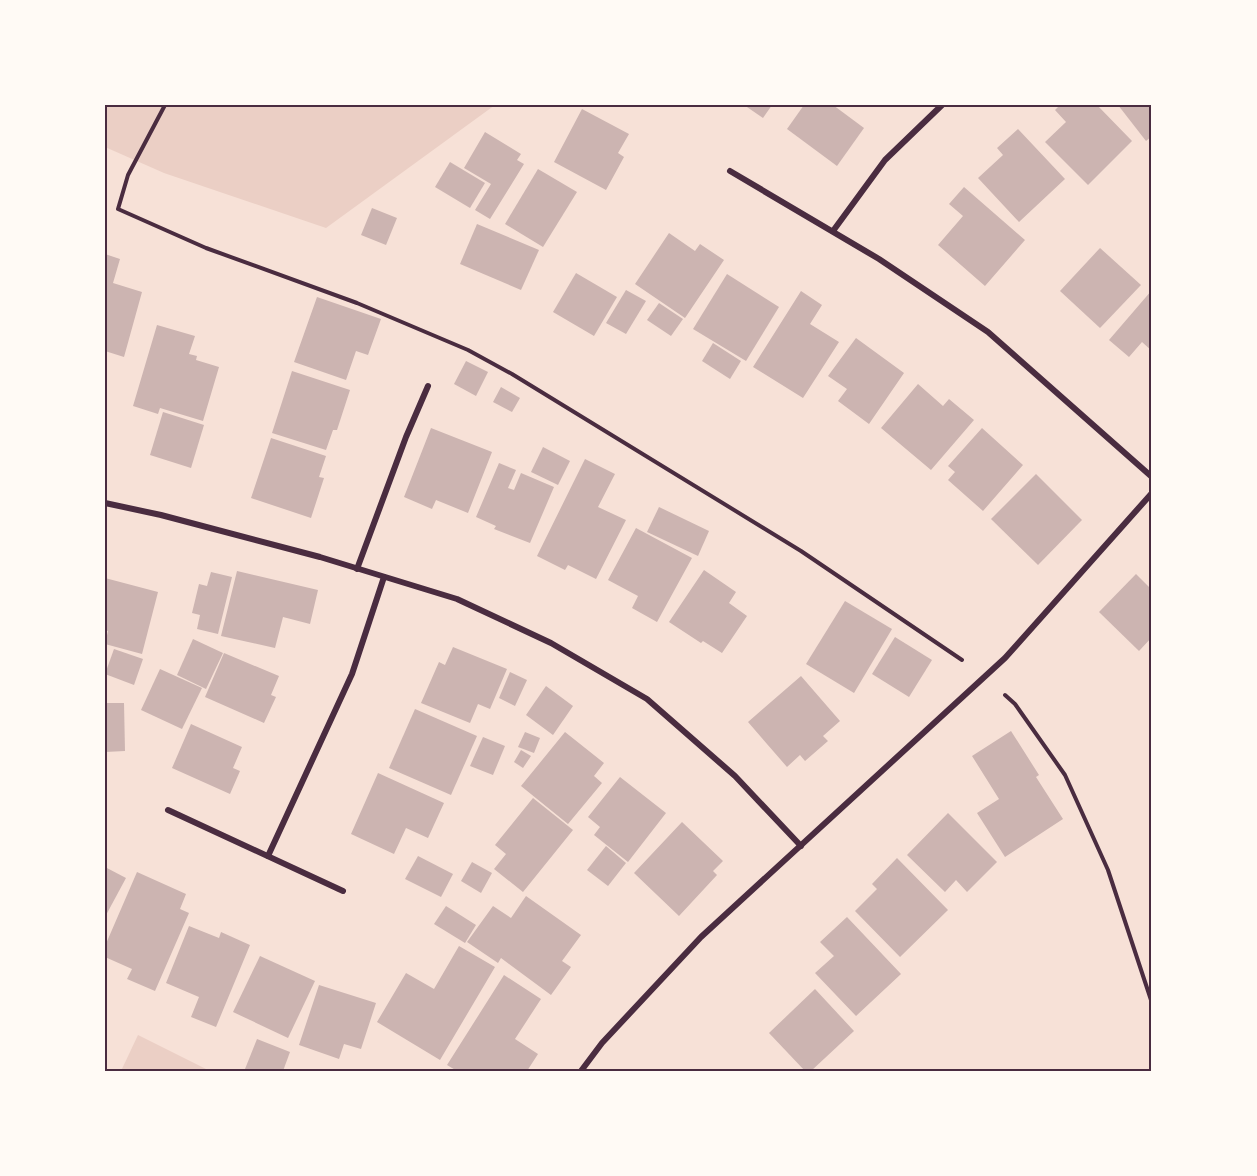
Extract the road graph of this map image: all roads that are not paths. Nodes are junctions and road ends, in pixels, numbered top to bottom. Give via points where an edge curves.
1 (942, 105) edge
2 (730, 171) dead end
3 (832, 231) junction
4 (428, 386) dead end
5 (1152, 477) edge
6 (1152, 493) edge
7 (105, 503) edge
8 (357, 568) junction
9 (384, 577) junction
10 (168, 810) dead end
11 (801, 846) junction
12 (268, 856) junction
13 (343, 891) dead end
14 (581, 1071) edge

1 - 3 street via 885,160
2 - 3 street
3 - 5 street via 988,332
4 - 8 street
6 - 11 street via 1005,658
7 - 8 street
8 - 9 street
9 - 11 street via 468,604 551,643 647,699 735,776
9 - 12 street via 352,674
10 - 12 street
11 - 14 street via 701,937 602,1042
12 - 13 street

